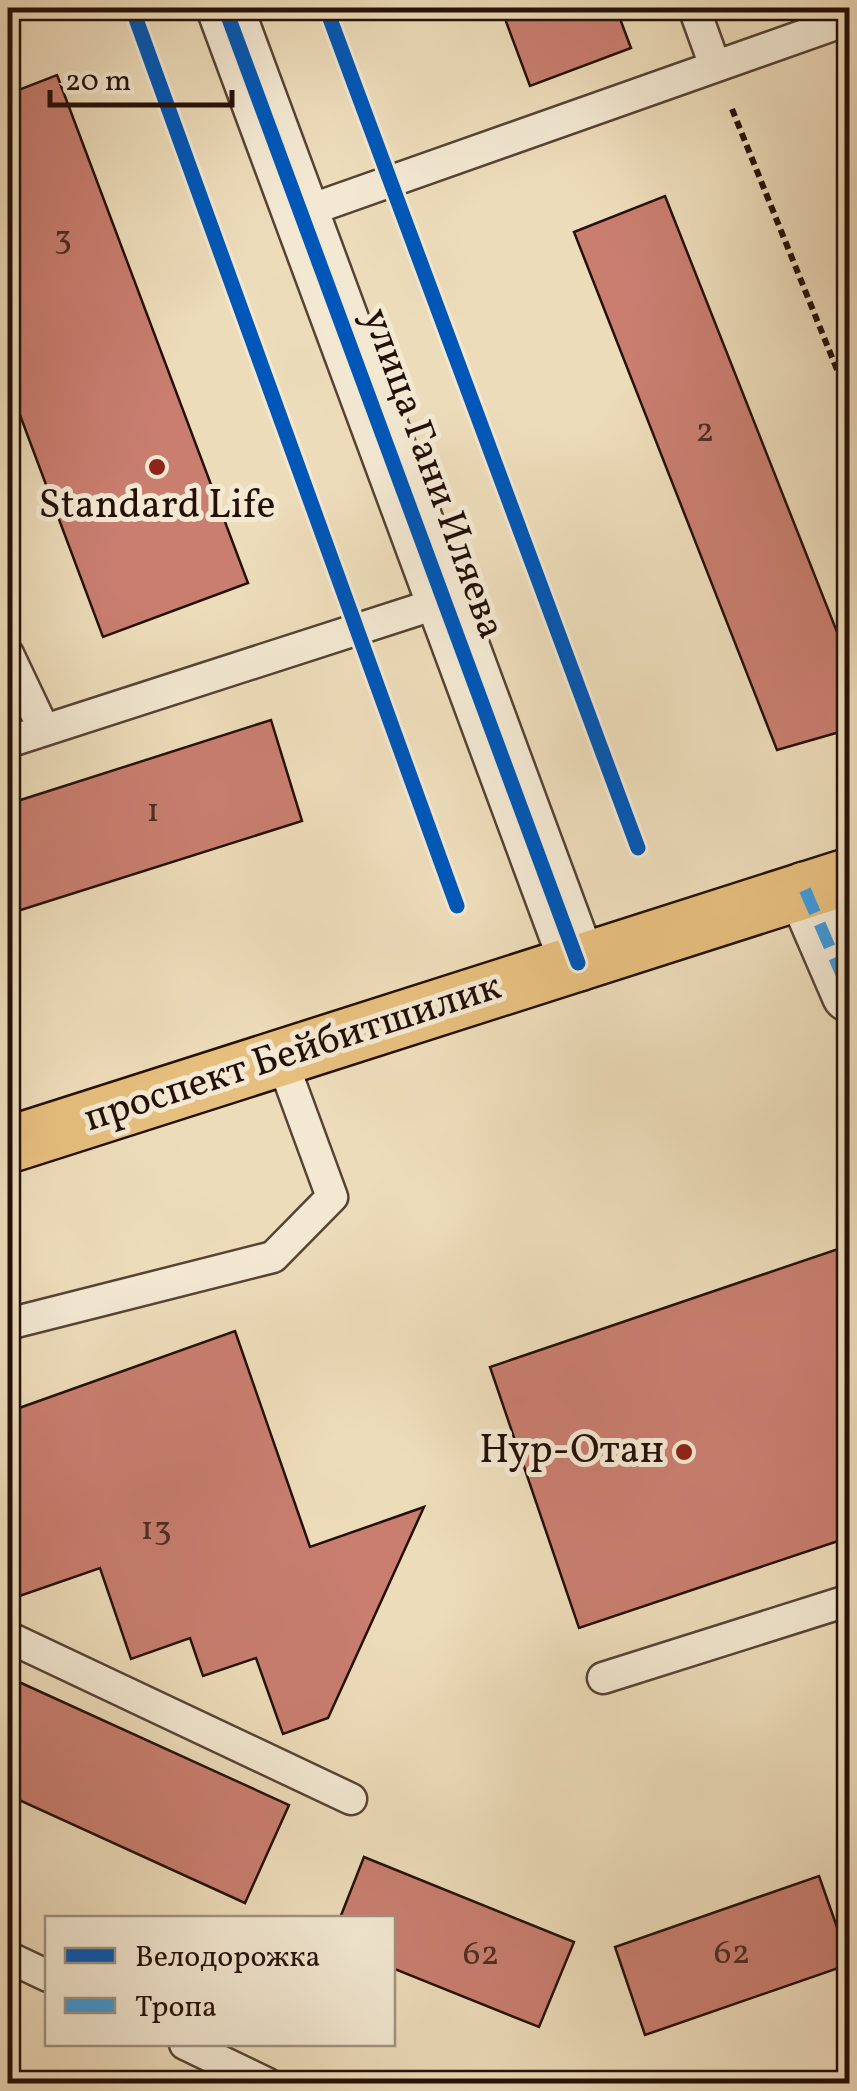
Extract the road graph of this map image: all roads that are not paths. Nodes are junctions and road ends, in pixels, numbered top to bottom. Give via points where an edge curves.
1 (225, 8) edge
2 (694, 8) edge
3 (850, 19) edge
4 (715, 66) junction
5 (301, 213) junction
6 (445, 601) junction
7 (8, 654) edge
8 (44, 730) junction
9 (8, 742) edge
10 (828, 883) edge
11 (578, 963) junction
12 (850, 994) edge
13 (281, 1058) junction
14 (8, 1145) edge
15 (8, 1324) edge
16 (850, 1600) edge
17 (8, 1637) edge
18 (603, 1678) dead end
19 (351, 1799) dead end
20 (8, 1957) edge
21 (45, 1975) edge
22 (190, 2046) edge
23 (268, 2084) edge

1 - 5 street, улица Гани Иляева
2 - 4 lane
3 - 4 lane
4 - 5 lane
5 - 6 street, улица Гани Иляева
6 - 8 lane
6 - 11 street, улица Гани Иляева
7 - 8 lane
8 - 9 lane
10 - 11 main road, проспект Бейбитшилик
10 - 12 street
11 - 13 main road, проспект Бейбитшилик
13 - 14 main road, проспект Бейбитшилик
13 - 15 lane via 332,1196 273,1257
16 - 18 lane
17 - 19 lane
20 - 21 lane
22 - 23 lane

